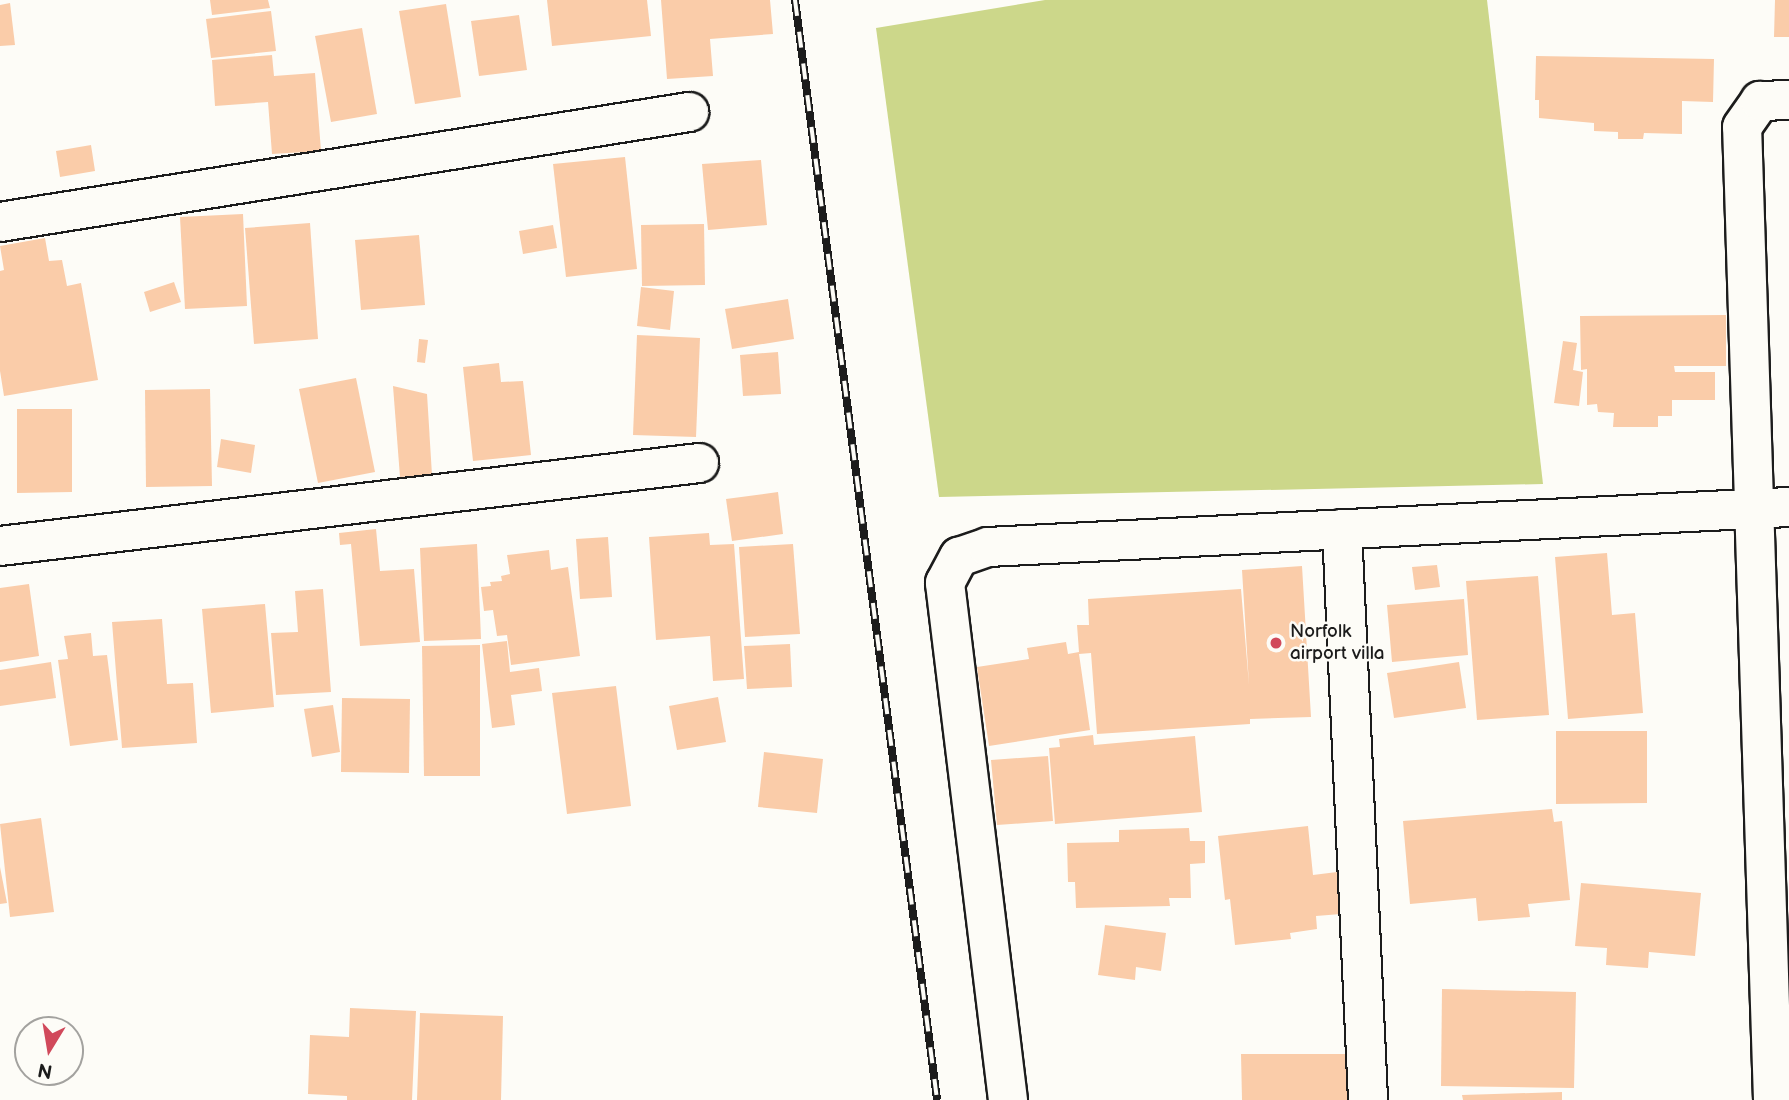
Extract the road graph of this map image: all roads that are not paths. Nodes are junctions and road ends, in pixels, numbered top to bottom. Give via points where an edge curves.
1 (1789, 100) edge
2 (689, 113) dead end
3 (0, 222) edge
4 (699, 463) dead end
5 (1772, 507) edge
6 (1342, 529) junction
7 (0, 546) edge
8 (1008, 1100) edge
9 (1368, 1100) edge
10 (1773, 1100) edge

1 - 5 street via 1760,100 1742,127
2 - 3 street
4 - 7 street
5 - 6 street
5 - 10 street
6 - 8 street via 988,547 959,557 945,583
6 - 9 street

